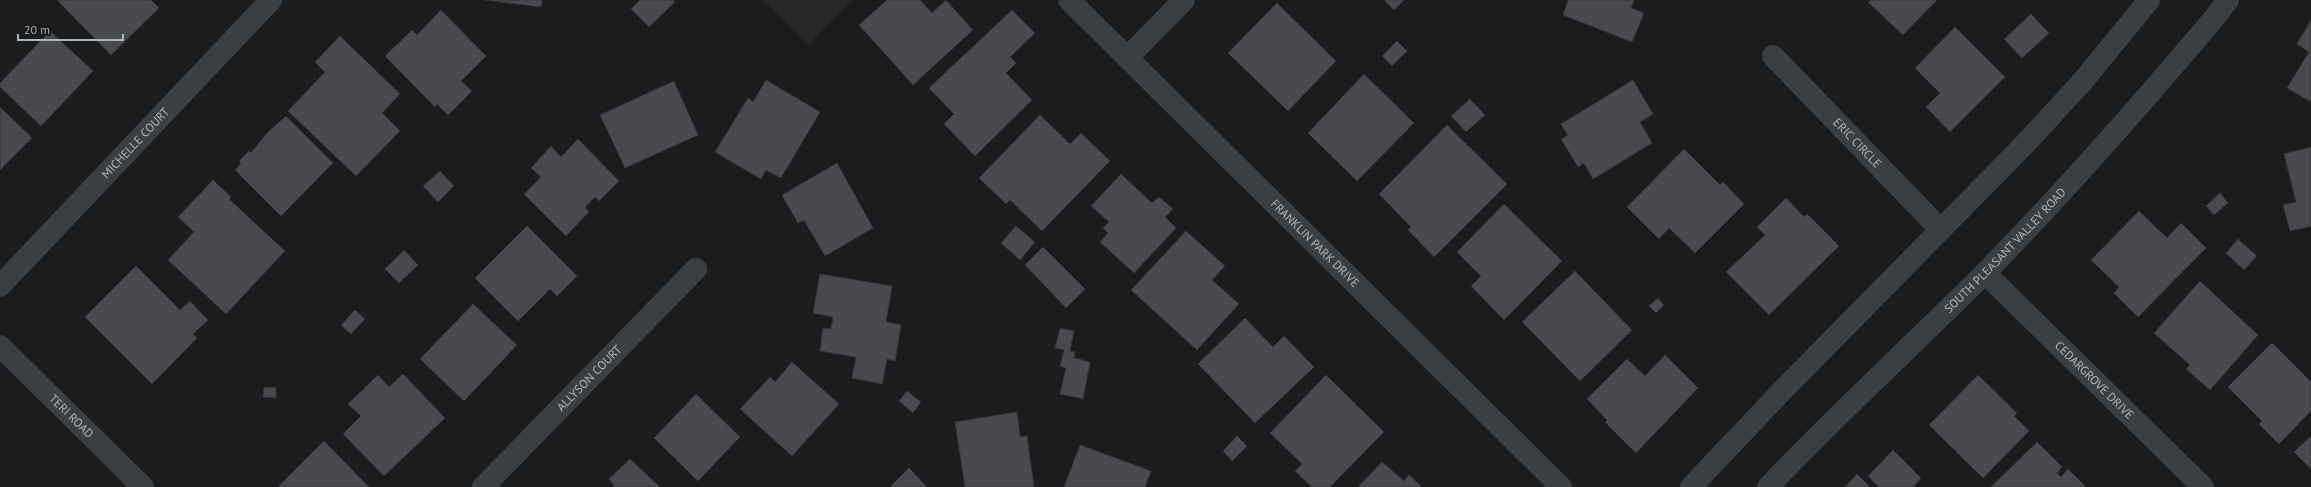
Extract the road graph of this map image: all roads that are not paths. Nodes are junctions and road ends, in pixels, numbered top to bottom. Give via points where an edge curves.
1 (271, 0) edge
2 (1070, 0) edge
3 (1184, 0) edge
4 (2148, 0) edge
5 (2228, 0) edge
6 (1773, 56) dead end
7 (1128, 57) junction
8 (1941, 230) junction
9 (696, 269) dead end
10 (1985, 273) junction
11 (0, 286) edge
12 (0, 346) edge
13 (142, 487) edge
14 (483, 487) edge
15 (1561, 487) edge
16 (1691, 487) edge
17 (1768, 487) edge
18 (2203, 487) edge

1 - 11 street, MICHELLE COURT
2 - 7 street, FRANKLIN PARK DRIVE
3 - 7 street
4 - 8 street via 2082,82
5 - 10 street, SOUTH PLEASANT VALLEY ROAD via 2084,170
6 - 8 street, ERIC CIRCLE
7 - 15 street, FRANKLIN PARK DRIVE
8 - 16 street
9 - 14 street, ALLYSON COURT
10 - 17 street, SOUTH PLEASANT VALLEY ROAD via 1828,424
10 - 18 street, CEDARGROVE DRIVE
12 - 13 street, TERI ROAD

